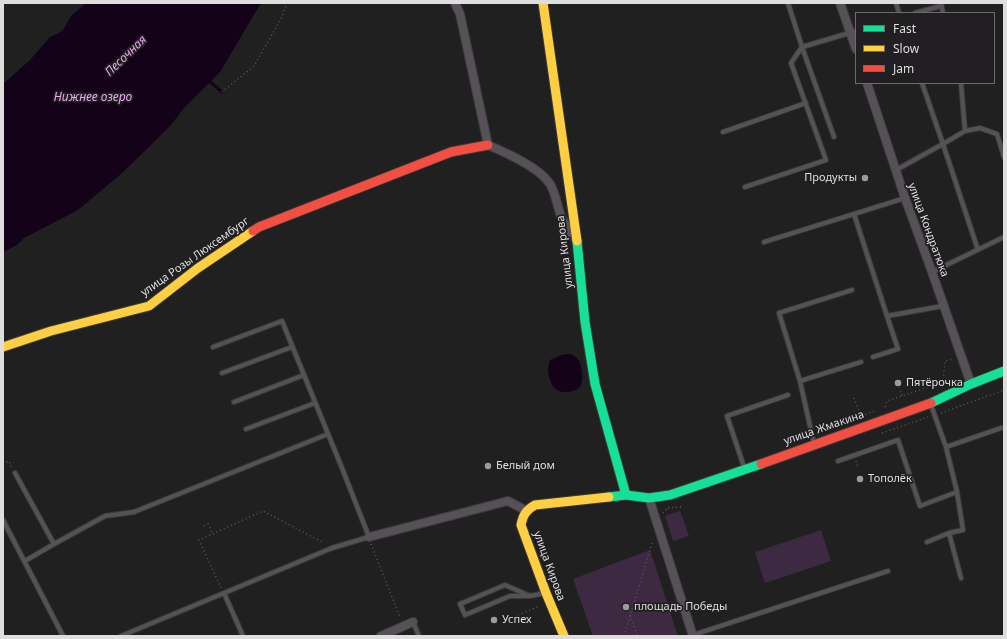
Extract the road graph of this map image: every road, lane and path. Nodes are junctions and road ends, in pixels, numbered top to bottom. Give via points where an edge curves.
1 (287, 3) edge
2 (455, 3) edge
3 (543, 3) edge
4 (788, 3) edge
5 (840, 3) edge
6 (941, 4) edge
7 (918, 12) edge
8 (853, 32) edge
9 (855, 43) edge
10 (802, 47) junction
11 (867, 84) edge
12 (922, 84) edge
13 (961, 84) edge
14 (222, 92) dead end
15 (806, 103) junction
16 (965, 131) junction
17 (723, 132) dead end
18 (834, 137) dead end
19 (943, 144) junction
20 (488, 145) junction
21 (1004, 157) edge
22 (896, 170) junction
23 (745, 186) dead end
24 (905, 198) junction
25 (854, 214) junction
26 (1004, 237) edge
27 (577, 242) junction
28 (764, 242) dead end
29 (978, 250) junction
30 (932, 272) junction
31 (852, 290) dead end
32 (943, 306) junction
33 (887, 316) junction
34 (3, 347) edge
35 (213, 347) dead end
36 (292, 347) junction
37 (960, 356) junction
38 (873, 357) dead end
39 (860, 362) dead end
40 (1004, 371) edge
41 (222, 373) dead end
42 (304, 375) junction
43 (800, 381) junction
44 (898, 382) dead end
45 (971, 384) junction
46 (1004, 390) edge
47 (788, 395) dead end
48 (902, 396) junction
49 (983, 398) junction
50 (981, 401) dead end
51 (234, 402) dead end
52 (315, 403) junction
53 (931, 403) junction
54 (885, 407) dead end
55 (935, 415) junction
56 (1001, 428) dead end
57 (246, 429) dead end
58 (328, 434) junction
59 (879, 434) dead end
60 (815, 445) junction
61 (946, 447) junction
62 (838, 461) dead end
63 (3, 464) edge
64 (745, 468) junction
65 (15, 473) joint
66 (957, 492) junction
67 (626, 495) junction
68 (649, 498) junction
69 (673, 503) dead end
70 (683, 508) dead end
71 (667, 509) junction
72 (525, 510) junction
73 (3, 520) edge
74 (204, 526) dead end
75 (658, 526) junction
76 (949, 533) junction
77 (213, 534) junction
78 (368, 537) junction
79 (927, 542) dead end
80 (54, 544) junction
81 (332, 548) junction
82 (25, 561) junction
83 (888, 571) dead end
84 (961, 578) dead end
85 (224, 593) junction
86 (546, 593) junction
87 (530, 596) junction
88 (545, 604) dead end
89 (518, 614) dead end
90 (630, 615) junction
91 (413, 622) joint
92 (403, 626) junction
93 (63, 636) edge
94 (121, 636) edge
95 (243, 636) edge
96 (381, 636) edge
97 (419, 636) edge
98 (562, 636) edge
99 (624, 636) edge
100 (638, 636) edge
101 (693, 636) edge

1 - 14 path via 281,19 254,66
2 - 20 street via 460,14
3 - 27 street, улица Кирова
4 - 10 lane
5 - 8 street
6 - 7 lane
8 - 9 street
8 - 10 lane
10 - 15 lane via 791,63
10 - 18 lane
11 - 22 street, улица Кондратюка
12 - 19 lane
13 - 16 lane
15 - 17 lane
15 - 23 lane via 826,160
16 - 19 lane
16 - 21 lane via 980,128 997,134
19 - 22 lane
19 - 29 lane
20 - 27 street via 513,156 543,176 552,188 568,230
20 - 34 street, улица Розы Люксембург via 451,152 259,227 198,268 149,306 52,331
22 - 24 street, улица Кондратюка
24 - 25 lane
24 - 30 street, улица Кондратюка
25 - 28 lane
25 - 33 lane
26 - 29 lane
27 - 67 street, улица Кирова via 585,322 595,384
29 - 30 lane
30 - 32 street, улица Кондратюка
31 - 43 lane via 779,313
32 - 33 lane
32 - 37 street, улица Кондратюка
33 - 38 lane via 898,349
35 - 36 lane via 282,321
36 - 41 lane
36 - 42 lane
37 - 45 street, улица Кондратюка
37 - 48 path via 945,362 943,382
39 - 43 lane
40 - 45 street, улица Жмакина
42 - 51 lane
42 - 52 lane
43 - 60 lane
44 - 48 path
45 - 53 street, улица Жмакина
46 - 49 path
47 - 64 lane via 727,416
48 - 54 path via 887,402
49 - 50 path
49 - 55 path
52 - 57 lane
52 - 58 lane
53 - 55 lane
53 - 60 street, улица Жмакина
55 - 59 path
55 - 61 lane
56 - 61 lane
58 - 78 lane
58 - 80 lane via 134,512 105,516
60 - 64 street, улица Жмакина
61 - 66 lane
62 - 66 lane via 898,440 920,506
63 - 65 path via 9,461
64 - 68 street, улица Жмакина via 670,495
65 - 80 lane
66 - 76 lane via 963,530
67 - 68 street
67 - 72 street via 535,505
68 - 75 street
69 - 71 path
70 - 71 path via 680,506
71 - 75 path via 661,515
72 - 78 street via 508,501
72 - 86 street, улица Кирова via 521,525
73 - 82 lane
74 - 77 path via 208,524
75 - 90 path
75 - 101 street
76 - 79 lane
76 - 84 lane
77 - 81 path via 263,511
77 - 85 path via 199,540
78 - 81 lane
78 - 92 path
80 - 82 lane
81 - 85 lane
82 - 93 lane
83 - 101 lane
85 - 94 lane
85 - 95 lane
86 - 87 lane
86 - 98 street, улица Кирова
87 - 87 lane via 505,585 460,604 465,615 510,596
88 - 89 path
90 - 99 path
90 - 100 path
91 - 92 street
91 - 97 lane
92 - 96 street

